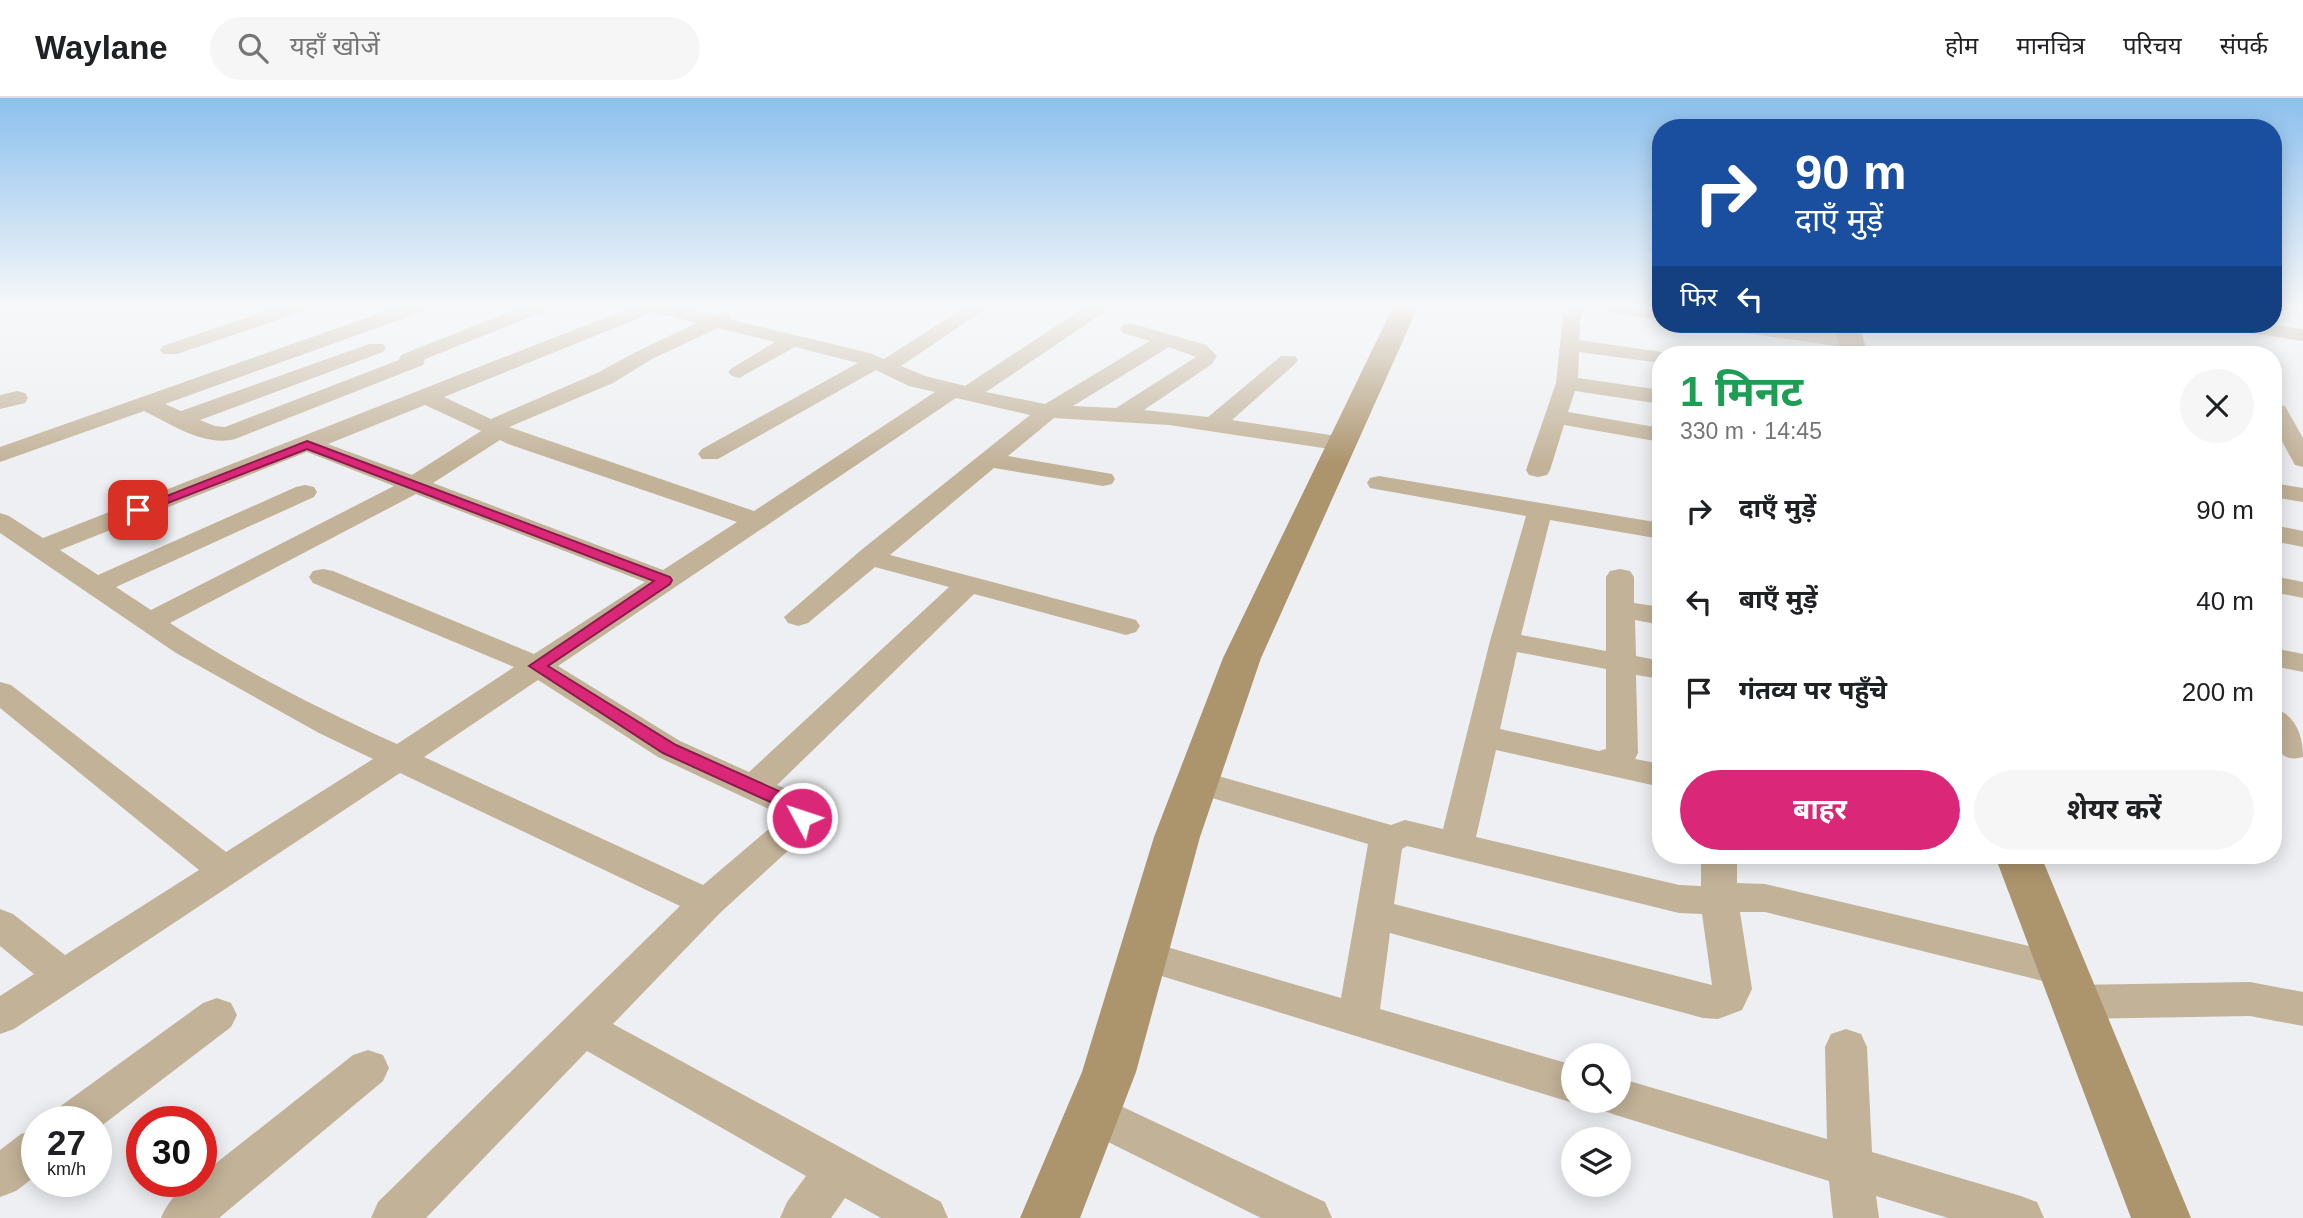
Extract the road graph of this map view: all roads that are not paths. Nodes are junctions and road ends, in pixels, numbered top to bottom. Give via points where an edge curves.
1 (271, 359) edge
2 (345, 359) edge
3 (521, 359) edge
4 (637, 359) edge
5 (760, 359) edge
6 (863, 359) edge
7 (889, 359) edge
8 (1014, 359) edge
9 (1134, 359) edge
10 (1205, 359) edge
11 (1382, 359) edge
12 (1568, 359) edge
13 (412, 360) joint
14 (1288, 360) dead end
15 (881, 364) junction
16 (739, 372) dead end
17 (469, 380) junction
18 (1567, 383) junction
19 (960, 392) junction
20 (1652, 396) edge
21 (426, 397) junction
22 (146, 404) junction
23 (1049, 411) junction
24 (2282, 412) edge
25 (1121, 415) junction
26 (2303, 415) edge
27 (1556, 417) junction
28 (180, 419) junction
29 (2282, 423) edge
30 (1214, 424) junction
31 (491, 427) junction
32 (1652, 433) edge
33 (307, 444) junction
34 (1343, 444) junction
35 (710, 454) dead end
36 (0, 455) edge
37 (2282, 458) edge
38 (989, 460) junction
39 (2303, 460) edge
40 (1538, 470) dead end
41 (1103, 479) dead end
42 (1379, 482) dead end
43 (414, 485) junction
44 (305, 492) dead end
45 (2282, 492) edge
46 (2303, 495) edge
47 (1541, 510) junction
48 (756, 520) junction
49 (0, 521) edge
50 (1652, 529) edge
51 (2282, 535) edge
52 (2303, 539) edge
53 (41, 548) junction
54 (869, 557) junction
55 (323, 577) dead end
56 (1620, 577) dead end
57 (665, 580) junction
58 (968, 584) junction
59 (96, 586) junction
60 (2282, 586) edge
61 (2303, 590) edge
62 (1620, 609) junction
63 (1652, 614) edge
64 (798, 617) dead end
65 (150, 622) junction
66 (1126, 626) dead end
67 (1505, 640) junction
68 (2282, 659) edge
69 (1620, 662) junction
70 (2303, 663) edge
71 (537, 666) junction
72 (1652, 668) edge
73 (0, 692) edge
74 (1482, 736) junction
75 (399, 758) junction
76 (1600, 762) junction
77 (1652, 774) edge
78 (1197, 782) junction
79 (754, 788) junction
80 (1392, 838) junction
81 (1457, 844) junction
82 (1719, 864) edge
83 (2021, 864) edge
84 (225, 871) junction
85 (1719, 899) junction
86 (707, 903) junction
87 (1375, 914) junction
88 (0, 924) edge
89 (1143, 955) junction
90 (63, 976) junction
91 (2069, 986) junction
92 (2303, 1009) edge
93 (217, 1015) dead end
94 (0, 1017) edge
95 (1358, 1019) junction
96 (582, 1028) junction
97 (1846, 1047) dead end
98 (368, 1068) dead end
99 (1561, 1080) edge
100 (1631, 1101) edge
101 (95, 1106) edge
102 (1093, 1114) junction
103 (21, 1161) edge
104 (1850, 1167) junction
105 (838, 1170) junction
106 (0, 1176) edge
107 (184, 1218) edge
108 (394, 1218) edge
109 (803, 1218) edge
110 (925, 1218) edge
111 (1050, 1218) edge
112 (1309, 1218) edge
113 (1856, 1218) edge
114 (2021, 1218) edge
115 (2161, 1218) edge

1 - 22 street
2 - 28 street
3 - 17 street
4 - 31 street
5 - 16 street
6 - 15 street
7 - 15 street
8 - 19 street
9 - 23 street
10 - 25 street
11 - 34 street
12 - 18 street
13 - 17 street
13 - 28 street via 226,434 211,433
14 - 30 street
15 - 19 street via 917,381
15 - 35 street
17 - 21 street
18 - 20 street
18 - 27 street
19 - 23 street
19 - 48 street
21 - 31 street
21 - 33 street
22 - 28 street
22 - 36 street
23 - 25 street
23 - 38 street
24 - 26 street
25 - 30 street
27 - 32 street
27 - 40 street
29 - 39 street
30 - 34 street
31 - 43 street via 498,431
31 - 48 street
33 - 43 street
33 - 53 street
34 - 78 street via 1242,659
37 - 39 street
38 - 41 street
38 - 54 street
42 - 47 street
43 - 57 street
43 - 65 street
44 - 59 street
45 - 46 street
47 - 50 street
47 - 67 street
48 - 57 street
49 - 53 street
51 - 52 street
53 - 59 street
54 - 58 street
54 - 64 street
55 - 71 street
56 - 62 street
57 - 71 street
58 - 66 street
58 - 79 street
59 - 65 street
60 - 61 street
62 - 63 street
62 - 69 street
65 - 75 street via 186,647 330,726
67 - 69 street
67 - 74 street
68 - 70 street
69 - 72 street
69 - 76 street via 1622,752 1618,758
71 - 75 street
71 - 79 street via 669,749
73 - 84 street
74 - 76 street
74 - 81 street
75 - 84 street
75 - 86 street
76 - 77 street
78 - 80 street
78 - 89 street
79 - 86 street via 803,810 802,818
80 - 81 street via 1405,833
80 - 87 street via 1385,845
81 - 85 street via 1679,899
82 - 85 street
83 - 91 street
84 - 90 street
85 - 87 street via 1731,989 1728,998 1718,1002
85 - 91 street via 1740,895 1765,898
86 - 96 street
87 - 95 street
88 - 90 street
89 - 95 street
89 - 102 street via 1110,1072
90 - 94 street
91 - 92 street via 2250,999
91 - 115 street
93 - 101 street
95 - 99 street
96 - 105 street
96 - 108 street
97 - 104 street
98 - 107 street
100 - 104 street
102 - 111 street
102 - 112 street
103 - 106 street
104 - 113 street
104 - 114 street
105 - 109 street
105 - 110 street

